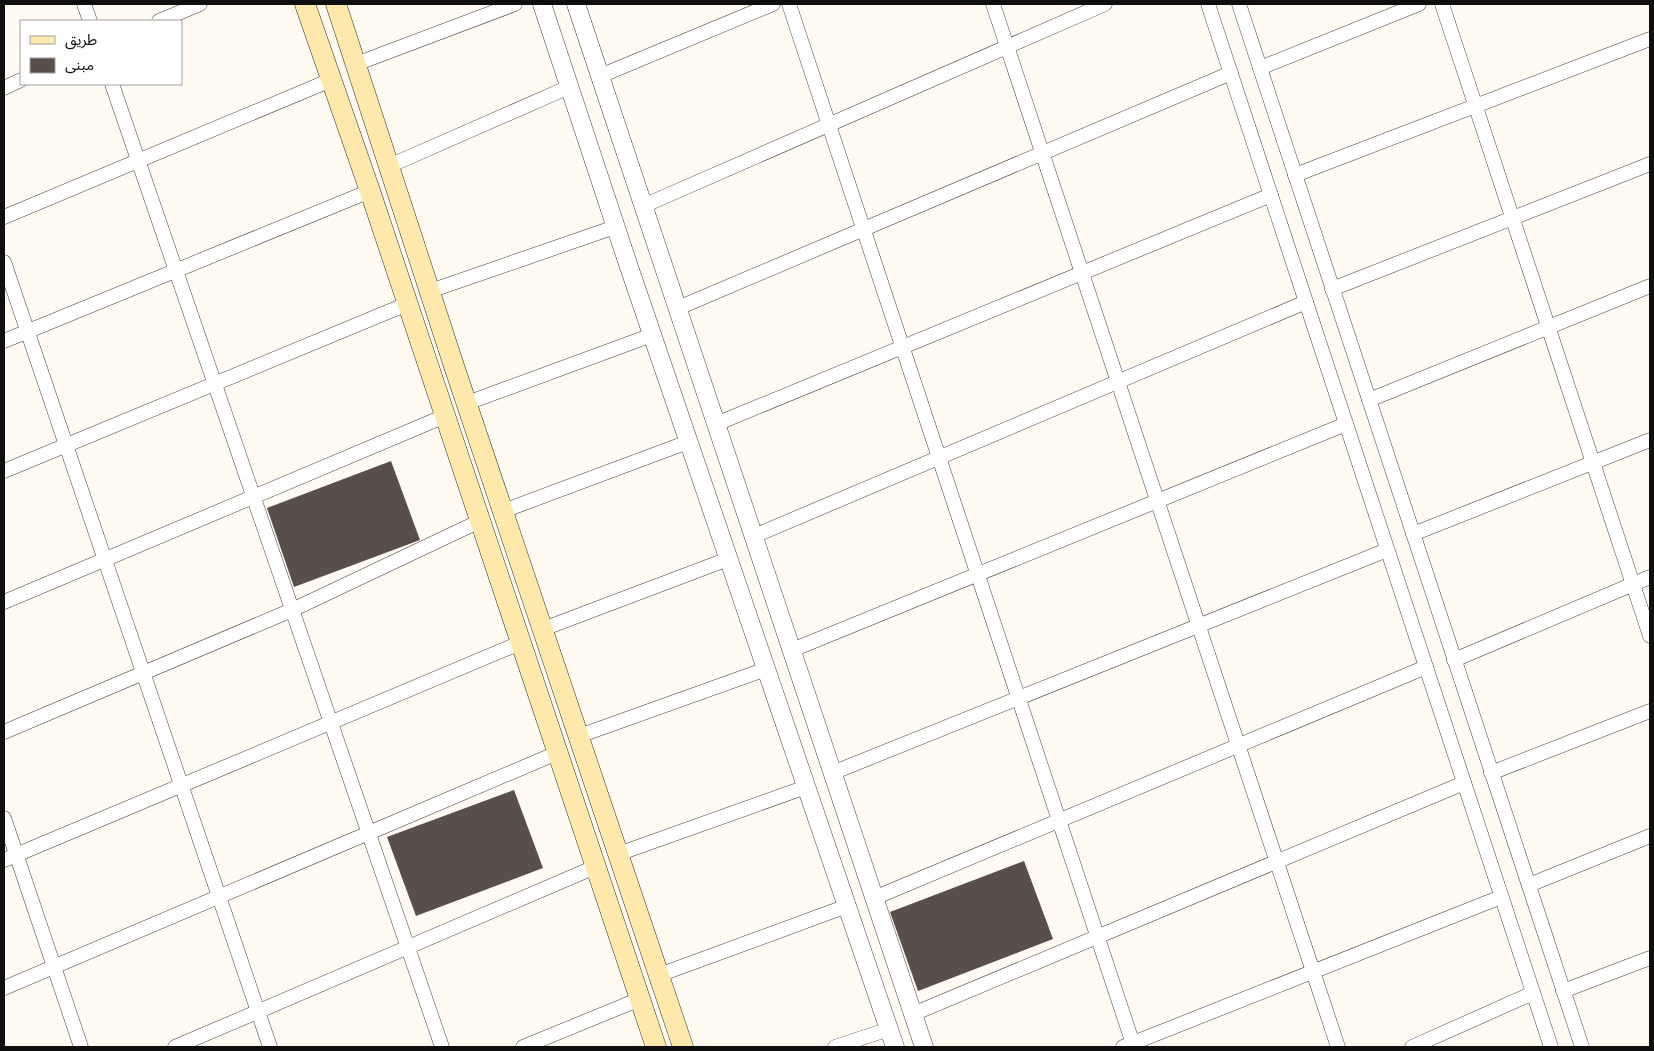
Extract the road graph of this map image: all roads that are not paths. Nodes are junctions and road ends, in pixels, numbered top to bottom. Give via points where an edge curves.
1 (84, 4) edge
2 (200, 4) edge
3 (305, 4) edge
4 (336, 4) edge
5 (515, 4) edge
6 (542, 4) edge
7 (576, 4) edge
8 (773, 4) edge
9 (788, 4) edge
10 (993, 4) edge
11 (1105, 4) edge
12 (1208, 4) edge
13 (1238, 4) edge
14 (1419, 4) edge
15 (1442, 4) edge
16 (90, 20) edge
17 (161, 20) edge
18 (1650, 39) edge
19 (1008, 46) junction
20 (356, 64) junction
21 (1260, 68) junction
22 (1231, 73) junction
23 (600, 76) junction
24 (20, 80) edge
25 (331, 80) junction
26 (112, 85) edge
27 (569, 87) junction
28 (4, 88) edge
29 (1475, 106) junction
30 (829, 125) junction
31 (1042, 153) junction
32 (138, 161) junction
33 (1650, 164) edge
34 (389, 166) junction
35 (1295, 175) junction
36 (370, 191) junction
37 (1271, 195) junction
38 (643, 206) junction
39 (4, 218) edge
40 (1512, 218) junction
41 (616, 228) junction
42 (863, 229) junction
43 (4, 262) edge
44 (176, 270) junction
45 (1082, 273) junction
46 (1650, 286) edge
47 (1332, 289) junction
48 (430, 291) junction
49 (1306, 302) junction
50 (408, 304) junction
51 (678, 308) junction
52 (1548, 328) junction
53 (27, 331) junction
54 (652, 335) junction
55 (4, 340) edge
56 (902, 347) junction
57 (1118, 382) junction
58 (215, 384) junction
59 (1369, 400) junction
60 (467, 403) junction
61 (445, 416) junction
62 (716, 424) junction
63 (1346, 424) junction
64 (1650, 440) edge
65 (688, 442) junction
66 (66, 445) junction
67 (939, 458) junction
68 (1593, 462) junction
69 (4, 471) edge
70 (253, 496) junction
71 (1158, 501) junction
72 (503, 512) junction
73 (480, 521) junction
74 (1413, 534) junction
75 (754, 536) junction
76 (1388, 550) junction
77 (105, 559) junction
78 (728, 559) junction
79 (978, 574) junction
80 (1650, 577) edge
81 (1633, 584) junction
82 (4, 602) edge
83 (292, 610) junction
84 (1199, 626) junction
85 (543, 629) junction
86 (1650, 636) edge
87 (520, 643) junction
88 (792, 650) junction
89 (1454, 660) junction
90 (1426, 668) junction
91 (766, 669) junction
92 (143, 673) junction
93 (1018, 698) junction
94 (1650, 711) edge
95 (331, 723) junction
96 (4, 732) edge
97 (578, 736) junction
98 (1238, 746) junction
99 (557, 752) junction
100 (832, 773) junction
101 (1491, 773) junction
102 (1464, 783) junction
103 (181, 786) junction
104 (806, 787) junction
105 (4, 818) edge
106 (1059, 821) junction
107 (369, 833) junction
108 (1650, 836) edge
109 (618, 854) junction
110 (10, 858) edge
111 (1277, 862) junction
112 (595, 867) junction
113 (1528, 885) junction
114 (219, 897) junction
115 (1501, 897) junction
116 (874, 898) junction
117 (847, 906) junction
118 (1098, 936) junction
119 (408, 947) junction
120 (1650, 958) edge
121 (54, 967) junction
122 (1313, 972) junction
123 (659, 975) junction
124 (4, 988) edge
125 (1563, 992) junction
126 (1533, 993) junction
127 (640, 999) junction
128 (258, 1011) junction
129 (913, 1014) junction
130 (888, 1028) junction
131 (1130, 1046) edge
132 (81, 1047) edge
133 (174, 1047) edge
134 (270, 1047) edge
135 (442, 1047) edge
136 (523, 1047) edge
137 (656, 1047) edge
138 (683, 1047) edge
139 (834, 1047) edge
140 (895, 1047) edge
141 (924, 1047) edge
142 (1338, 1047) edge
143 (1412, 1047) edge
144 (1551, 1047) edge
145 (1582, 1047) edge

1 - 16 street
2 - 17 street
3 - 25 main road
4 - 20 main road
5 - 20 street
6 - 27 street
7 - 23 street
8 - 23 street
9 - 30 street
10 - 19 street
11 - 19 street
12 - 22 street
13 - 21 street
14 - 21 street
15 - 29 street
18 - 29 street
19 - 30 street
19 - 31 street
20 - 34 main road
21 - 35 street
22 - 31 street
22 - 37 street
23 - 38 street
24 - 28 street
25 - 32 street
25 - 36 main road
26 - 32 street
27 - 34 street
27 - 41 street
29 - 35 street
29 - 40 street
30 - 38 street
30 - 42 street
31 - 42 street
31 - 45 street
32 - 39 street
32 - 44 street
33 - 40 street
34 - 48 main road
35 - 47 street
36 - 44 street
36 - 50 main road
37 - 45 street
37 - 49 street
38 - 51 street
40 - 47 street
40 - 52 street
41 - 48 street
41 - 54 street
42 - 51 street
42 - 56 street
43 - 53 street
44 - 53 street
44 - 58 street
45 - 56 street
45 - 57 street
46 - 52 street
47 - 59 street
48 - 60 main road
49 - 57 street
49 - 63 street
50 - 58 street
50 - 61 main road
51 - 62 street
52 - 59 street
52 - 68 street
53 - 55 street
53 - 66 street
54 - 60 street
54 - 65 street
56 - 62 street
56 - 67 street
57 - 67 street
57 - 71 street
58 - 66 street
58 - 70 street
59 - 74 street
60 - 72 main road
61 - 70 street
61 - 73 main road
62 - 75 street
63 - 71 street
63 - 76 street
64 - 68 street
65 - 72 street
65 - 78 street
66 - 69 street
66 - 77 street
67 - 75 street
67 - 79 street
68 - 74 street
68 - 81 street
70 - 77 street
70 - 83 street
71 - 79 street
71 - 84 street
72 - 85 main road
73 - 83 street
73 - 87 main road
74 - 89 street
75 - 88 street
76 - 84 street
76 - 90 street
77 - 82 street
77 - 92 street
78 - 85 street
78 - 91 street
79 - 88 street
79 - 93 street
80 - 81 street
81 - 86 street
81 - 89 street
83 - 92 street
83 - 95 street
84 - 93 street
84 - 98 street
85 - 97 main road
87 - 95 street
87 - 99 main road
88 - 100 street
89 - 101 street
90 - 98 street
90 - 102 street
91 - 97 street
91 - 104 street
92 - 96 street
92 - 103 street
93 - 100 street
93 - 106 street
94 - 101 street
95 - 103 street
95 - 107 street
97 - 109 main road
98 - 106 street
98 - 111 street
99 - 107 street
99 - 112 main road
100 - 116 street
101 - 113 street
102 - 111 street
102 - 115 street
103 - 110 street
103 - 114 street
104 - 109 street
104 - 117 street
105 - 110 street
106 - 116 street
106 - 118 street
107 - 114 street
107 - 119 street
108 - 113 street
109 - 123 main road
110 - 121 street
111 - 118 street
111 - 122 street
112 - 119 street
112 - 127 main road
113 - 125 street
114 - 121 street
114 - 128 street
115 - 122 street
115 - 126 street
116 - 129 street
117 - 123 street
117 - 130 street
118 - 129 street
118 - 131 street
119 - 128 street
119 - 135 street
120 - 125 street
121 - 124 street
121 - 132 street
122 - 131 street
122 - 142 street
123 - 138 main road
125 - 145 street
126 - 143 street
126 - 144 street
127 - 136 street
127 - 137 main road
128 - 133 street
128 - 134 street
129 - 141 street
130 - 139 street
130 - 140 street

